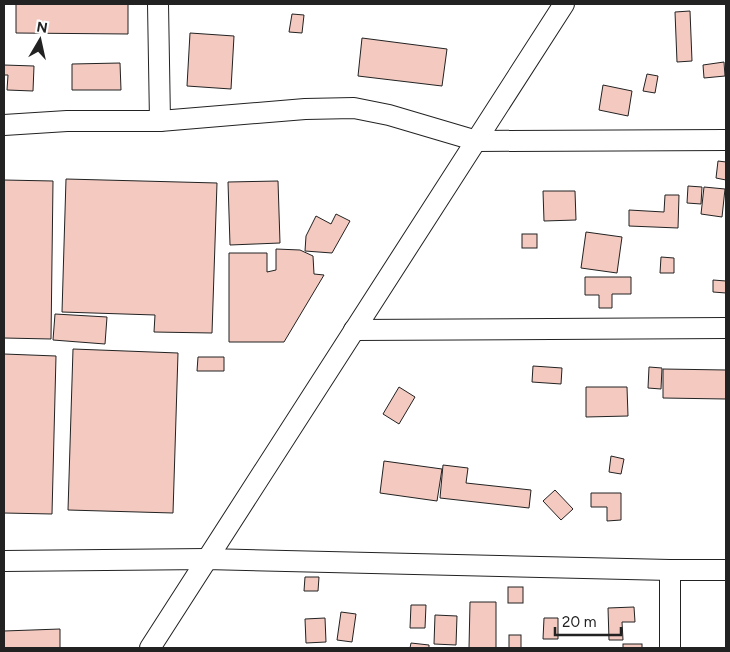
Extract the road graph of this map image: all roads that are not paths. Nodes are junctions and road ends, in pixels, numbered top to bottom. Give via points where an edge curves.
1 (158, 4) edge
2 (564, 4) edge
3 (160, 121) junction
4 (4, 125) edge
5 (726, 140) edge
6 (477, 141) junction
7 (726, 328) edge
8 (354, 330) junction
9 (206, 559) junction
10 (4, 562) edge
11 (670, 570) junction
12 (726, 570) edge
13 (150, 648) edge
14 (670, 648) edge

1 - 3 street
2 - 6 street
3 - 4 street
3 - 6 street via 354,108
5 - 6 street
6 - 8 street
7 - 8 street
8 - 9 street
9 - 10 street
9 - 11 street
9 - 13 street
11 - 12 street
11 - 14 street

